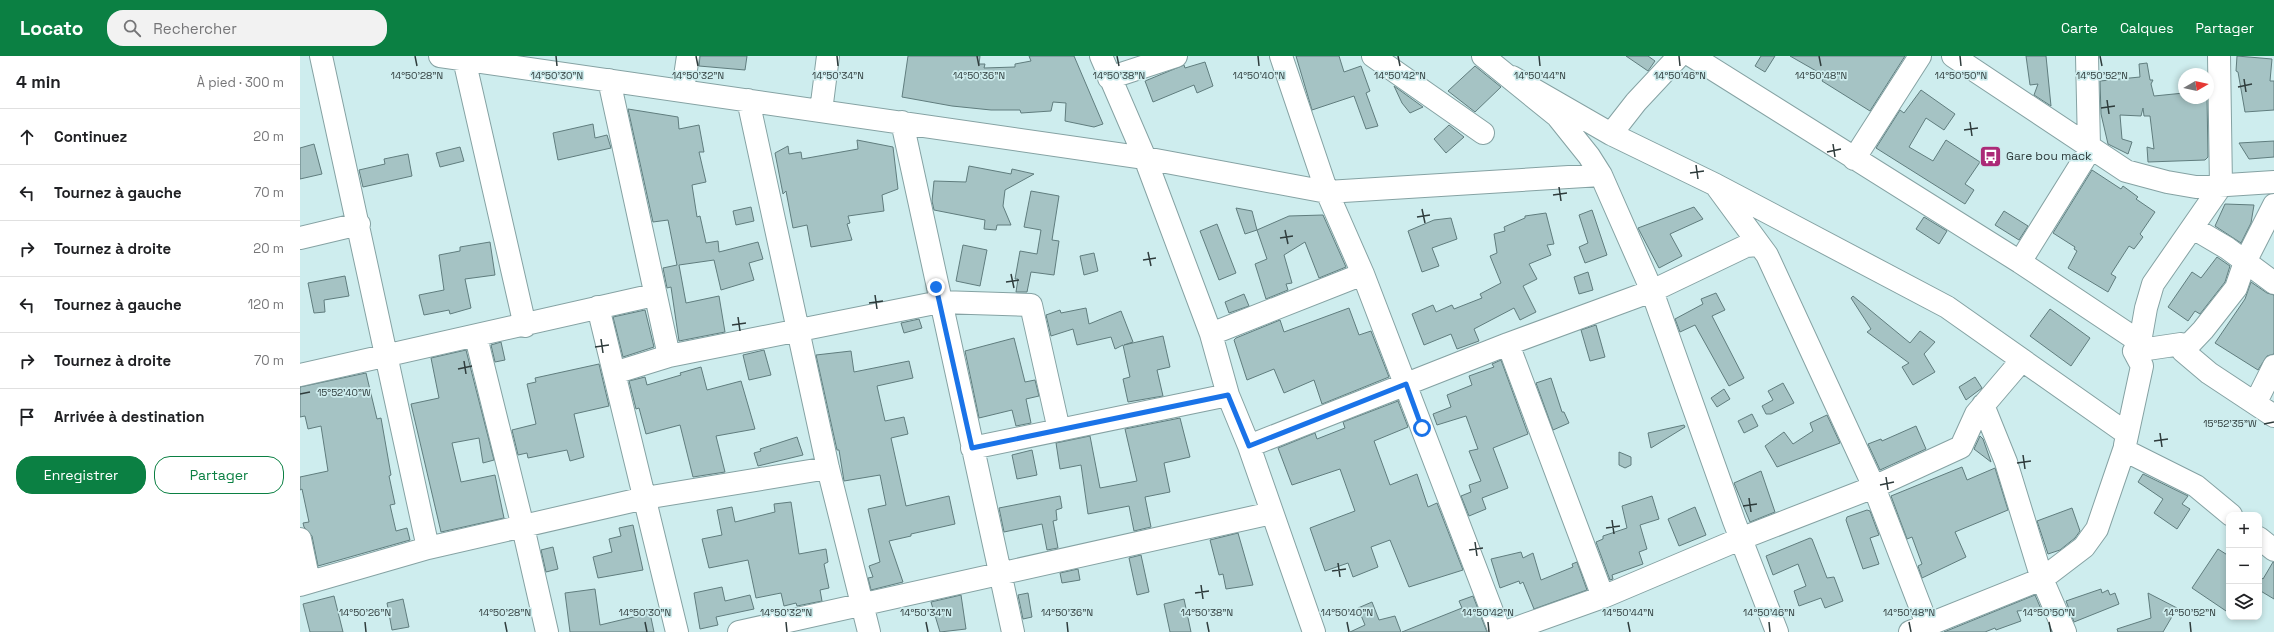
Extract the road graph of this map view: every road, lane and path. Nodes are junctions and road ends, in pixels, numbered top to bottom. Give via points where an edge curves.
1 (321, 56) edge
2 (440, 56) edge
3 (688, 56) edge
4 (828, 56) edge
5 (1101, 56) edge
6 (1176, 56) edge
7 (1281, 56) edge
8 (1373, 56) edge
9 (1483, 56) edge
10 (1679, 56) edge
11 (1692, 56) edge
12 (1920, 56) edge
13 (1954, 56) edge
14 (2087, 56) edge
15 (2219, 56) edge
16 (464, 59) junction
17 (499, 60) edge
18 (1512, 77) junction
19 (1109, 78) junction
20 (608, 80) junction
21 (683, 90) junction
22 (748, 100) junction
23 (821, 111) junction
24 (902, 122) junction
25 (1483, 133) dead end
26 (1611, 134) junction
27 (2090, 147) junction
28 (1145, 158) junction
29 (1854, 159) junction
30 (1601, 175) junction
31 (2274, 182) edge
32 (1716, 185) junction
33 (2221, 186) junction
34 (1327, 192) junction
35 (2274, 205) edge
36 (359, 224) junction
37 (2193, 228) junction
38 (300, 238) edge
39 (1758, 245) junction
40 (2020, 262) junction
41 (2245, 262) junction
42 (1363, 274) junction
43 (2274, 283) edge
44 (1652, 290) junction
45 (654, 295) junction
46 (940, 302) junction
47 (598, 306) junction
48 (525, 326) junction
49 (799, 331) junction
50 (1211, 334) junction
51 (476, 337) junction
52 (1508, 344) junction
53 (2137, 346) junction
54 (2182, 352) junction
55 (669, 356) junction
56 (385, 357) junction
57 (2022, 360) junction
58 (2274, 366) edge
59 (614, 372) junction
60 (300, 375) edge
61 (1406, 384) junction
62 (1228, 395) junction
63 (2256, 402) junction
64 (1983, 405) junction
65 (2274, 416) edge
66 (1059, 430) junction
67 (2125, 441) junction
68 (1249, 446) junction
69 (972, 448) junction
70 (828, 468) junction
71 (1874, 487) junction
72 (645, 498) junction
73 (2227, 512) edge
74 (1272, 513) junction
75 (523, 526) junction
76 (300, 539) edge
77 (1740, 539) junction
78 (2262, 540) edge
79 (428, 548) junction
80 (2274, 550) edge
81 (1001, 573) junction
82 (2042, 579) junction
83 (304, 583) edge
84 (1603, 597) junction
85 (863, 603) junction
86 (1923, 630) edge
87 (547, 632) edge
88 (677, 632) edge
89 (739, 632) edge
90 (869, 632) edge
91 (1013, 632) edge
92 (1314, 632) edge
93 (1500, 632) edge
94 (1505, 632) edge
95 (1777, 632) edge
96 (2065, 632) edge

1 - 36 street
2 - 16 street
3 - 21 street
4 - 23 street
5 - 19 street
6 - 19 street
7 - 34 street
8 - 25 street
9 - 18 street
10 - 26 street via 1636,102
11 - 29 street
12 - 29 street
13 - 27 street
14 - 27 street
15 - 33 street
16 - 17 street
16 - 48 street
17 - 20 street
18 - 26 street
18 - 30 street via 1557,116
19 - 28 street
20 - 21 street
20 - 45 street
21 - 22 street
22 - 23 street
22 - 49 street
23 - 24 street
24 - 28 street
24 - 46 street
26 - 32 street
27 - 33 street via 2126,171 2196,187
27 - 40 street
28 - 34 street
28 - 50 street
29 - 40 street
30 - 34 street
30 - 44 street
31 - 33 street
32 - 39 street
32 - 57 street via 1947,307
33 - 37 street
34 - 42 street
35 - 41 street
36 - 38 street
36 - 56 street
37 - 41 street
37 - 53 street via 2153,284
39 - 44 street via 1746,246
39 - 71 street via 1766,255
40 - 53 street
41 - 43 street
41 - 54 street via 2236,288
42 - 50 street
42 - 61 street
44 - 52 street
44 - 77 street
45 - 47 street
45 - 55 street
46 - 49 street
46 - 66 street via 1031,306
46 - 69 street
47 - 48 street
47 - 59 street
48 - 51 street
49 - 55 street
49 - 70 street
50 - 62 street
51 - 56 street
51 - 75 street
52 - 61 street
52 - 84 street
53 - 54 street via 2181,344
53 - 67 street via 2142,366
54 - 63 street via 2209,373
55 - 59 street
56 - 60 street
56 - 79 street
57 - 64 street
57 - 67 street
58 - 63 street
59 - 72 street
61 - 68 street
61 - 93 street
62 - 66 street
62 - 68 street
63 - 65 street
64 - 71 street via 1961,447
64 - 82 street via 2006,462
66 - 69 street
67 - 73 street via 2196,486
67 - 82 street via 2098,529 2084,548
68 - 74 street
69 - 81 street
70 - 72 street
70 - 85 street
71 - 77 street
71 - 86 street
72 - 75 street
72 - 88 street
74 - 81 street
74 - 92 street
75 - 79 street
75 - 87 street
76 - 83 street
77 - 84 street
77 - 95 street
78 - 80 street
79 - 83 street
81 - 85 street
81 - 91 street
82 - 86 street
82 - 96 street
84 - 94 street
85 - 89 street
85 - 90 street

